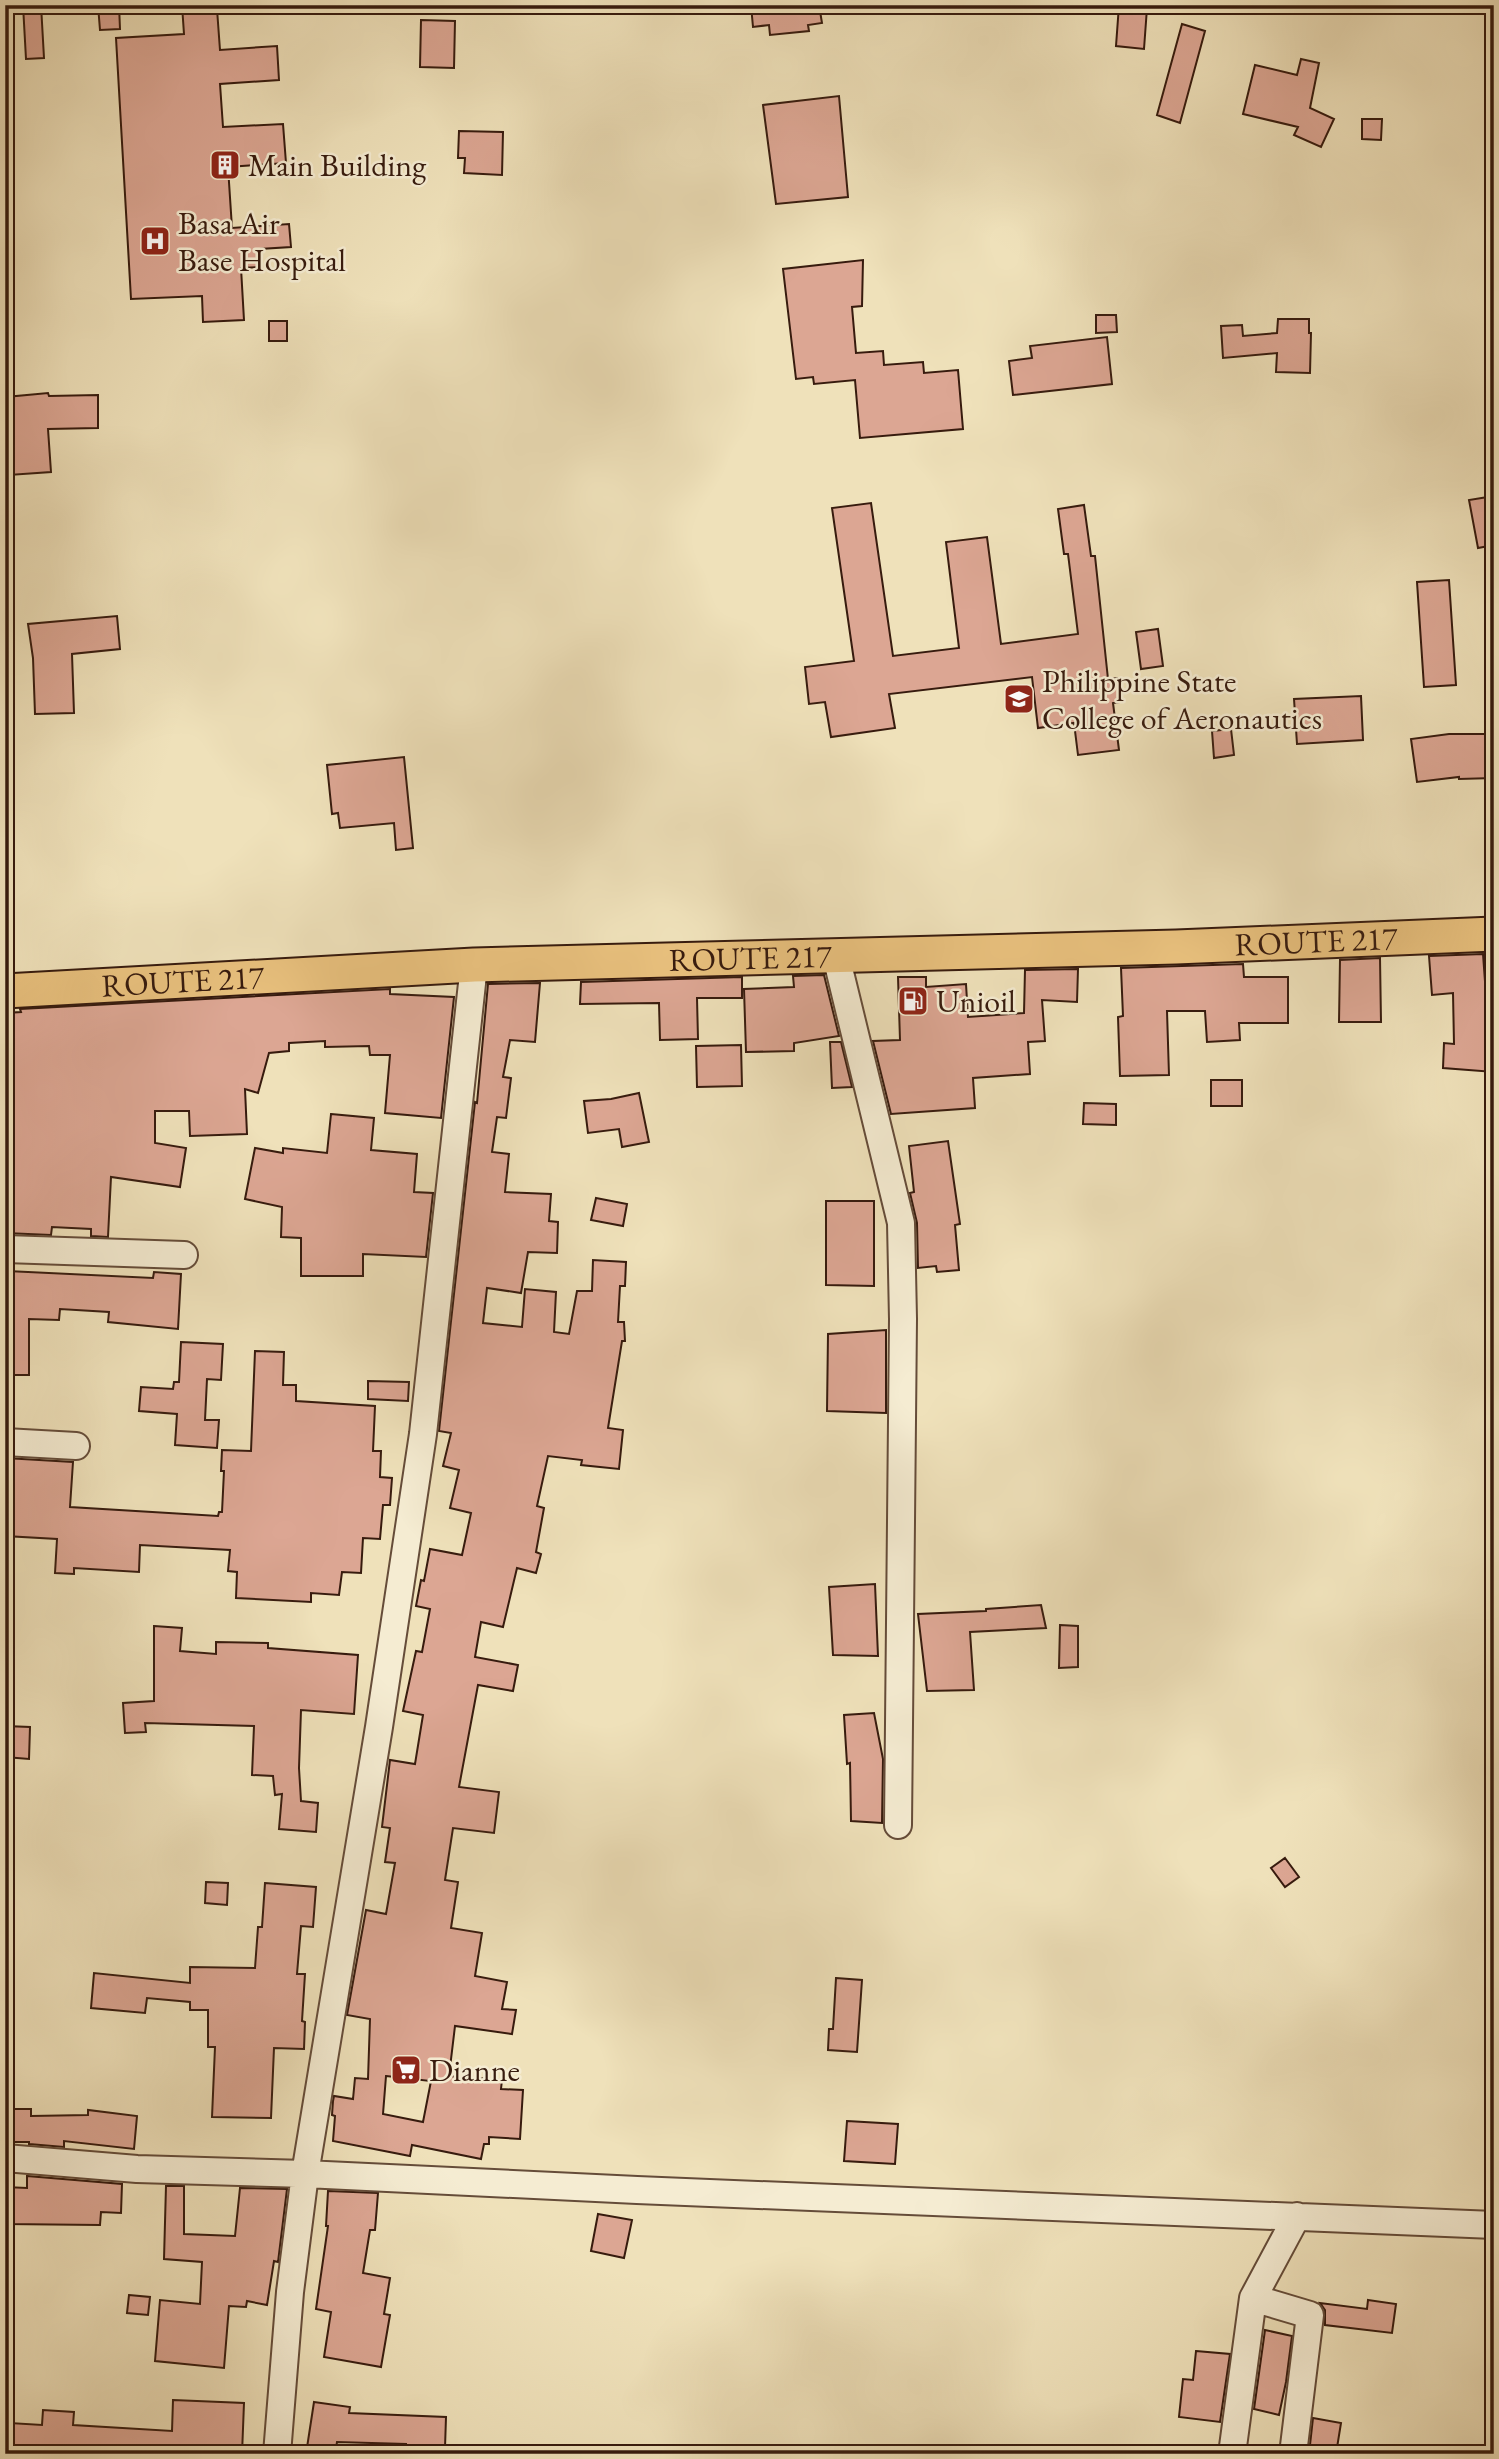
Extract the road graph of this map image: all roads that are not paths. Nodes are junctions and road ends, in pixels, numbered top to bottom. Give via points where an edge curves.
1 (1494, 934) edge
2 (836, 956) junction
3 (474, 965) junction
4 (5, 991) edge
5 (5, 1249) edge
6 (184, 1255) dead end
7 (5, 1443) edge
8 (76, 1446) dead end
9 (898, 1825) dead end
10 (5, 2158) edge
11 (305, 2174) junction
12 (1297, 2217) junction
13 (1494, 2225) edge
14 (1253, 2298) junction
15 (277, 2454) edge
16 (1232, 2454) edge
17 (1293, 2454) edge

1 - 2 main road, ROUTE 217
2 - 3 main road, ROUTE 217
2 - 9 street via 901,1223
3 - 4 main road, ROUTE 217
3 - 11 street via 423,1434
5 - 6 street
7 - 8 street
10 - 11 street via 137,2169
11 - 12 street
11 - 15 street
12 - 13 street
12 - 14 street
14 - 16 street
14 - 17 street via 1310,2315

